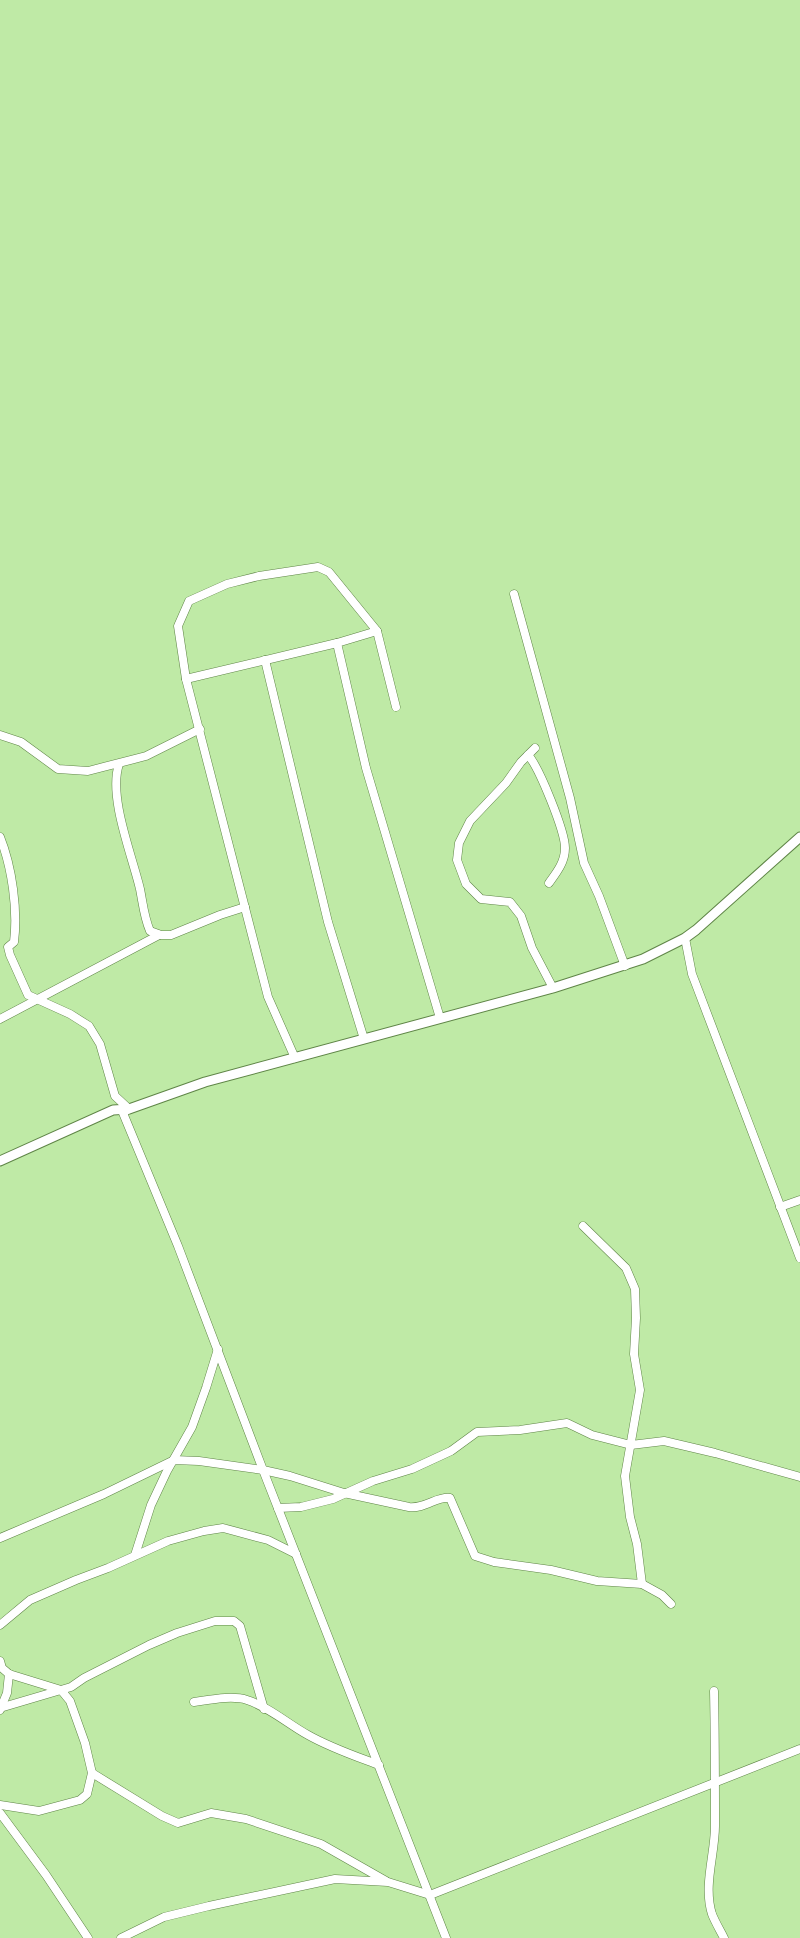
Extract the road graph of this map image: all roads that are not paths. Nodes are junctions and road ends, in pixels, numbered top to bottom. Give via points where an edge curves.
1 (514, 594) dead end
2 (377, 631) junction
3 (337, 643) junction
4 (265, 660) junction
5 (186, 679) junction
6 (396, 707) dead end
7 (200, 729) junction
8 (0, 735) edge
9 (534, 748) dead end
10 (528, 755) junction
11 (119, 764) junction
12 (0, 836) edge
13 (800, 836) edge
14 (549, 883) dead end
15 (245, 907) junction
16 (159, 935) junction
17 (685, 938) junction
18 (625, 966) junction
19 (553, 988) junction
20 (39, 999) junction
21 (440, 1018) junction
22 (0, 1019) edge
23 (364, 1039) junction
24 (295, 1058) junction
25 (129, 1109) junction
26 (0, 1160) edge
27 (800, 1200) edge
28 (780, 1207) junction
29 (583, 1226) dead end
30 (800, 1258) edge
31 (218, 1348) junction
32 (631, 1445) junction
33 (174, 1460) junction
34 (263, 1470) junction
35 (800, 1477) edge
36 (344, 1493) junction
37 (278, 1508) junction
38 (0, 1538) edge
39 (296, 1554) junction
40 (135, 1555) junction
41 (642, 1584) junction
42 (671, 1604) dead end
43 (0, 1625) edge
44 (0, 1661) edge
45 (9, 1674) junction
46 (61, 1690) junction
47 (714, 1692) dead end
48 (194, 1702) dead end
49 (1, 1709) edge
50 (264, 1709) junction
51 (800, 1749) edge
52 (379, 1765) junction
53 (92, 1773) junction
54 (715, 1783) junction
55 (0, 1804) edge
56 (0, 1813) edge
57 (388, 1882) junction
58 (430, 1895) junction
59 (88, 1938) edge
60 (121, 1938) edge
61 (446, 1938) edge
62 (724, 1938) edge

1 - 18 street via 570,798 584,863
2 - 3 street
2 - 5 street via 329,572 318,566 227,584 189,601 178,626
2 - 6 street
3 - 4 street
3 - 21 street via 366,768
4 - 5 street
4 - 23 street via 328,922
5 - 7 street
7 - 11 street via 146,756
7 - 15 street
8 - 11 street via 20,742 58,769 88,772
9 - 10 street
10 - 14 street via 543,780 565,848 561,868
10 - 19 street via 470,821 459,843 457,860 466,884 481,899 510,902 521,916 532,948
11 - 16 street via 114,781 129,854 140,889 144,918 150,931
12 - 20 street via 14,898 16,928 14,942 8,947 28,995
13 - 17 main road
15 - 16 street via 171,934
15 - 24 street via 268,997
16 - 20 street
17 - 18 main road
17 - 28 street via 692,974
18 - 19 main road
19 - 21 main road
20 - 22 street
20 - 25 street via 89,1026 100,1044 114,1096
21 - 23 main road
23 - 24 main road
24 - 25 main road via 205,1082
25 - 26 main road via 113,1110
25 - 31 street via 123,1113
27 - 28 street
28 - 30 street
29 - 32 street via 626,1268 635,1289 634,1354 640,1390
31 - 33 street via 192,1428
31 - 34 street
32 - 35 street via 664,1441
32 - 36 street via 592,1435 567,1423 478,1432 451,1451 412,1469
32 - 41 street via 625,1476
33 - 34 street
33 - 38 street
33 - 40 street via 151,1504
34 - 36 street
34 - 37 street
36 - 37 street via 301,1507
36 - 41 street via 418,1508 450,1498 475,1556 597,1581
37 - 39 street
39 - 40 street via 268,1540 223,1528 168,1540
39 - 52 street
40 - 43 street via 30,1600
41 - 42 street
44 - 45 street
45 - 46 street
45 - 49 street
46 - 49 street
46 - 50 street via 177,1633 215,1621 234,1621 240,1626
46 - 53 street via 70,1700
47 - 54 street
48 - 50 street via 215,1698 246,1700
50 - 52 street via 307,1735
51 - 54 street
52 - 58 street
53 - 55 street via 87,1794 80,1800 39,1811
53 - 57 street via 178,1823 211,1813 246,1819 321,1844
54 - 58 street
54 - 62 street via 714,1851 708,1889 712,1913
56 - 59 street
57 - 58 street
57 - 60 street via 335,1879 164,1917
58 - 61 street

